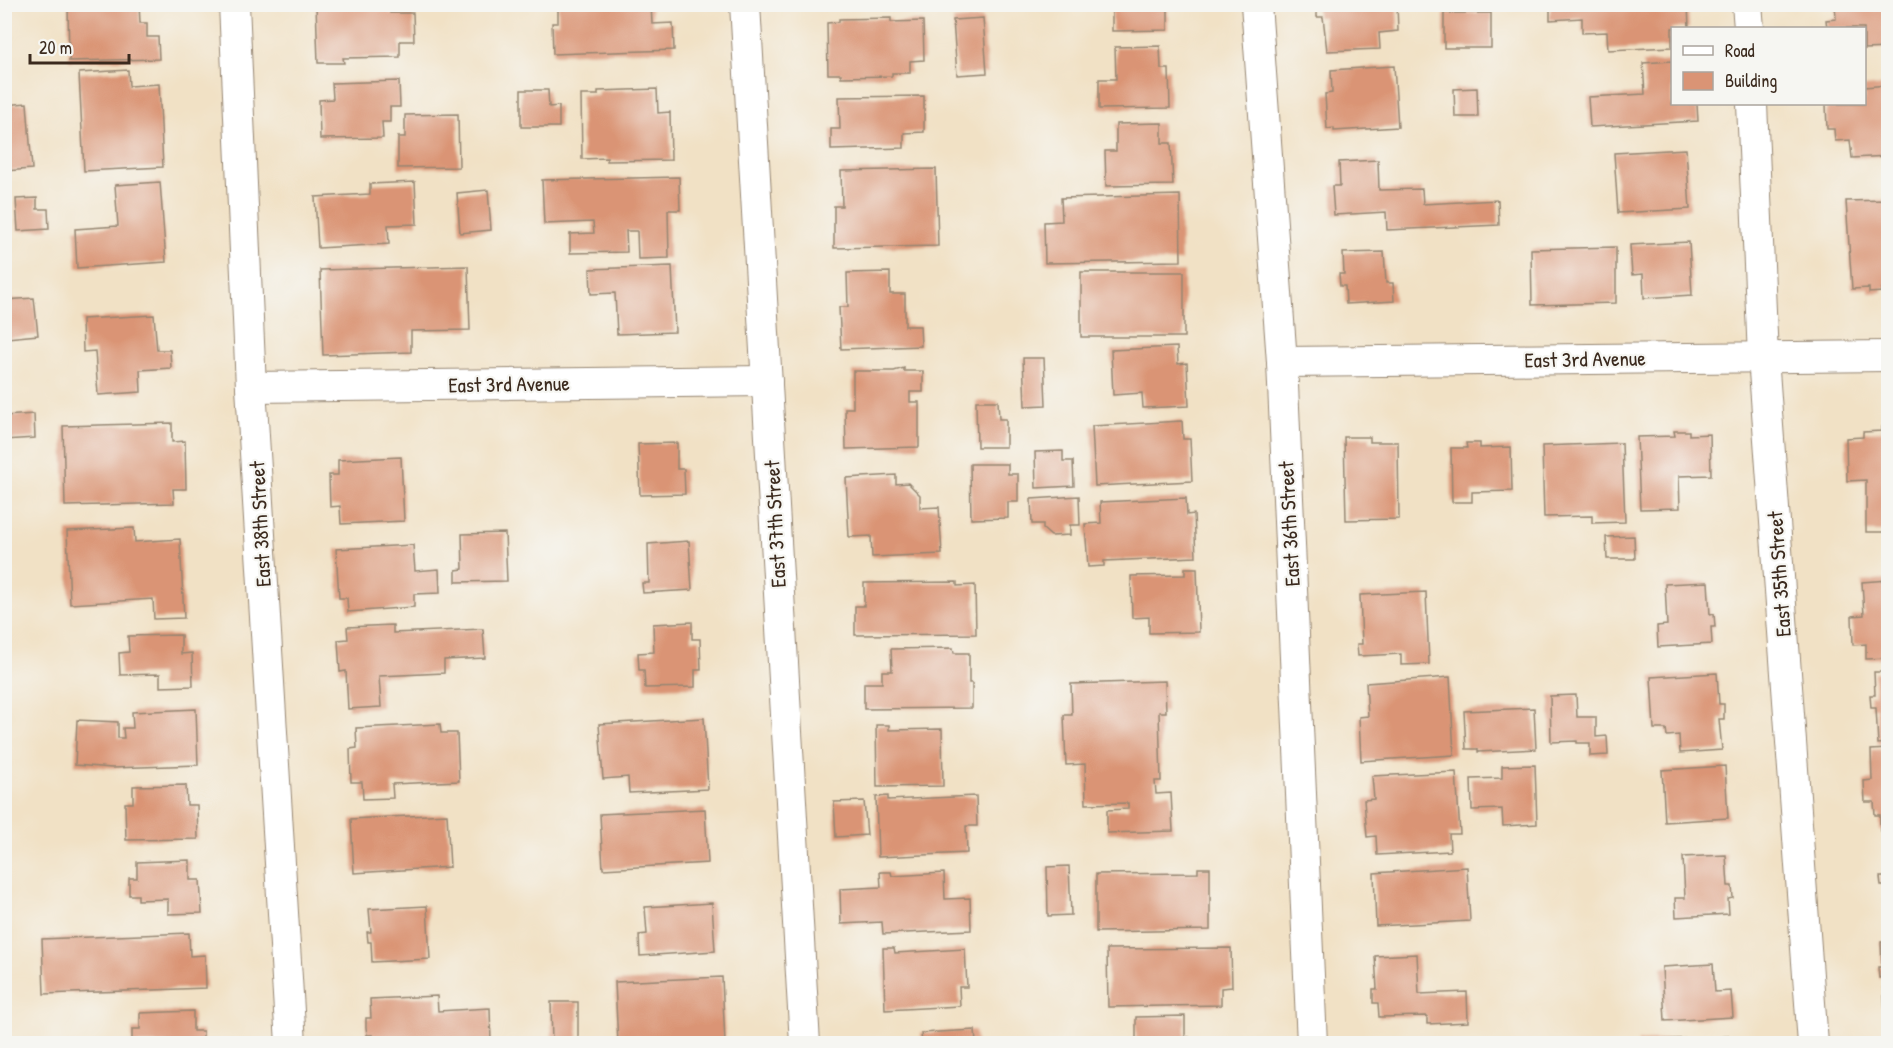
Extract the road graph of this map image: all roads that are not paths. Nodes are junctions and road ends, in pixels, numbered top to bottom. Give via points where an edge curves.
1 (234, 4) edge
2 (745, 4) edge
3 (1256, 4) edge
4 (1747, 4) edge
5 (1749, 27) edge
6 (1752, 105) edge
7 (1888, 356) edge
8 (1763, 357) junction
9 (1282, 362) junction
10 (767, 381) junction
11 (251, 387) junction
12 (291, 1044) edge
13 (805, 1044) edge
14 (1312, 1044) edge
15 (1813, 1044) edge

1 - 11 street, East 38th Street
2 - 10 street, East 37th Street
3 - 9 street, East 36th Street
4 - 5 street
6 - 8 street, East 35th Street
7 - 8 street, East 3rd Avenue
8 - 9 street, East 3rd Avenue
8 - 15 street, East 35th Street
9 - 14 street, East 36th Street
10 - 11 street, East 3rd Avenue
10 - 13 street, East 37th Street
11 - 12 street, East 38th Street

